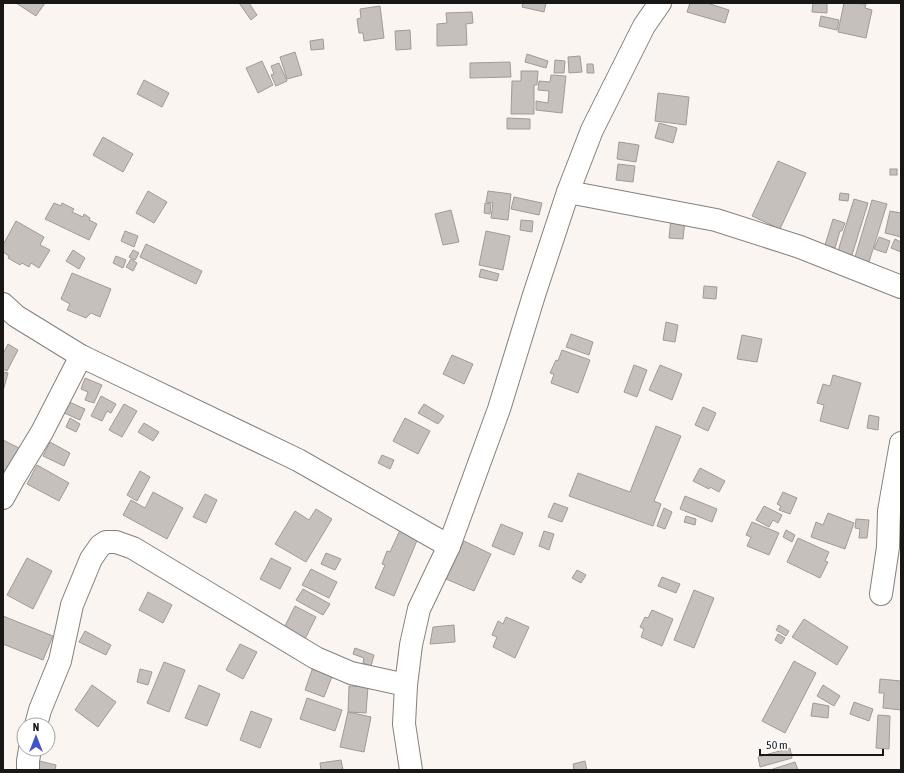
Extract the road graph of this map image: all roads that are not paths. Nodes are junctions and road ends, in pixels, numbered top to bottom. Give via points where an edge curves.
1 (660, 3) edge
2 (568, 192) junction
3 (901, 287) edge
4 (3, 304) edge
5 (81, 356) junction
6 (901, 443) edge
7 (3, 498) edge
8 (449, 546) junction
9 (881, 594) dead end
10 (406, 685) junction
11 (38, 717) edge
12 (29, 757) edge
13 (28, 770) edge
14 (411, 770) edge

1 - 2 street via 644,26 623,66 592,130
2 - 3 street via 716,220 800,247
2 - 8 street via 499,409
4 - 5 street via 16,316
5 - 7 street via 42,432
5 - 8 street via 298,460
6 - 9 street via 889,511 888,547
8 - 10 street via 419,609
10 - 11 street via 351,673 316,658 133,548 116,542 106,542 91,559 72,605 60,662
10 - 14 street via 404,724
12 - 13 street

